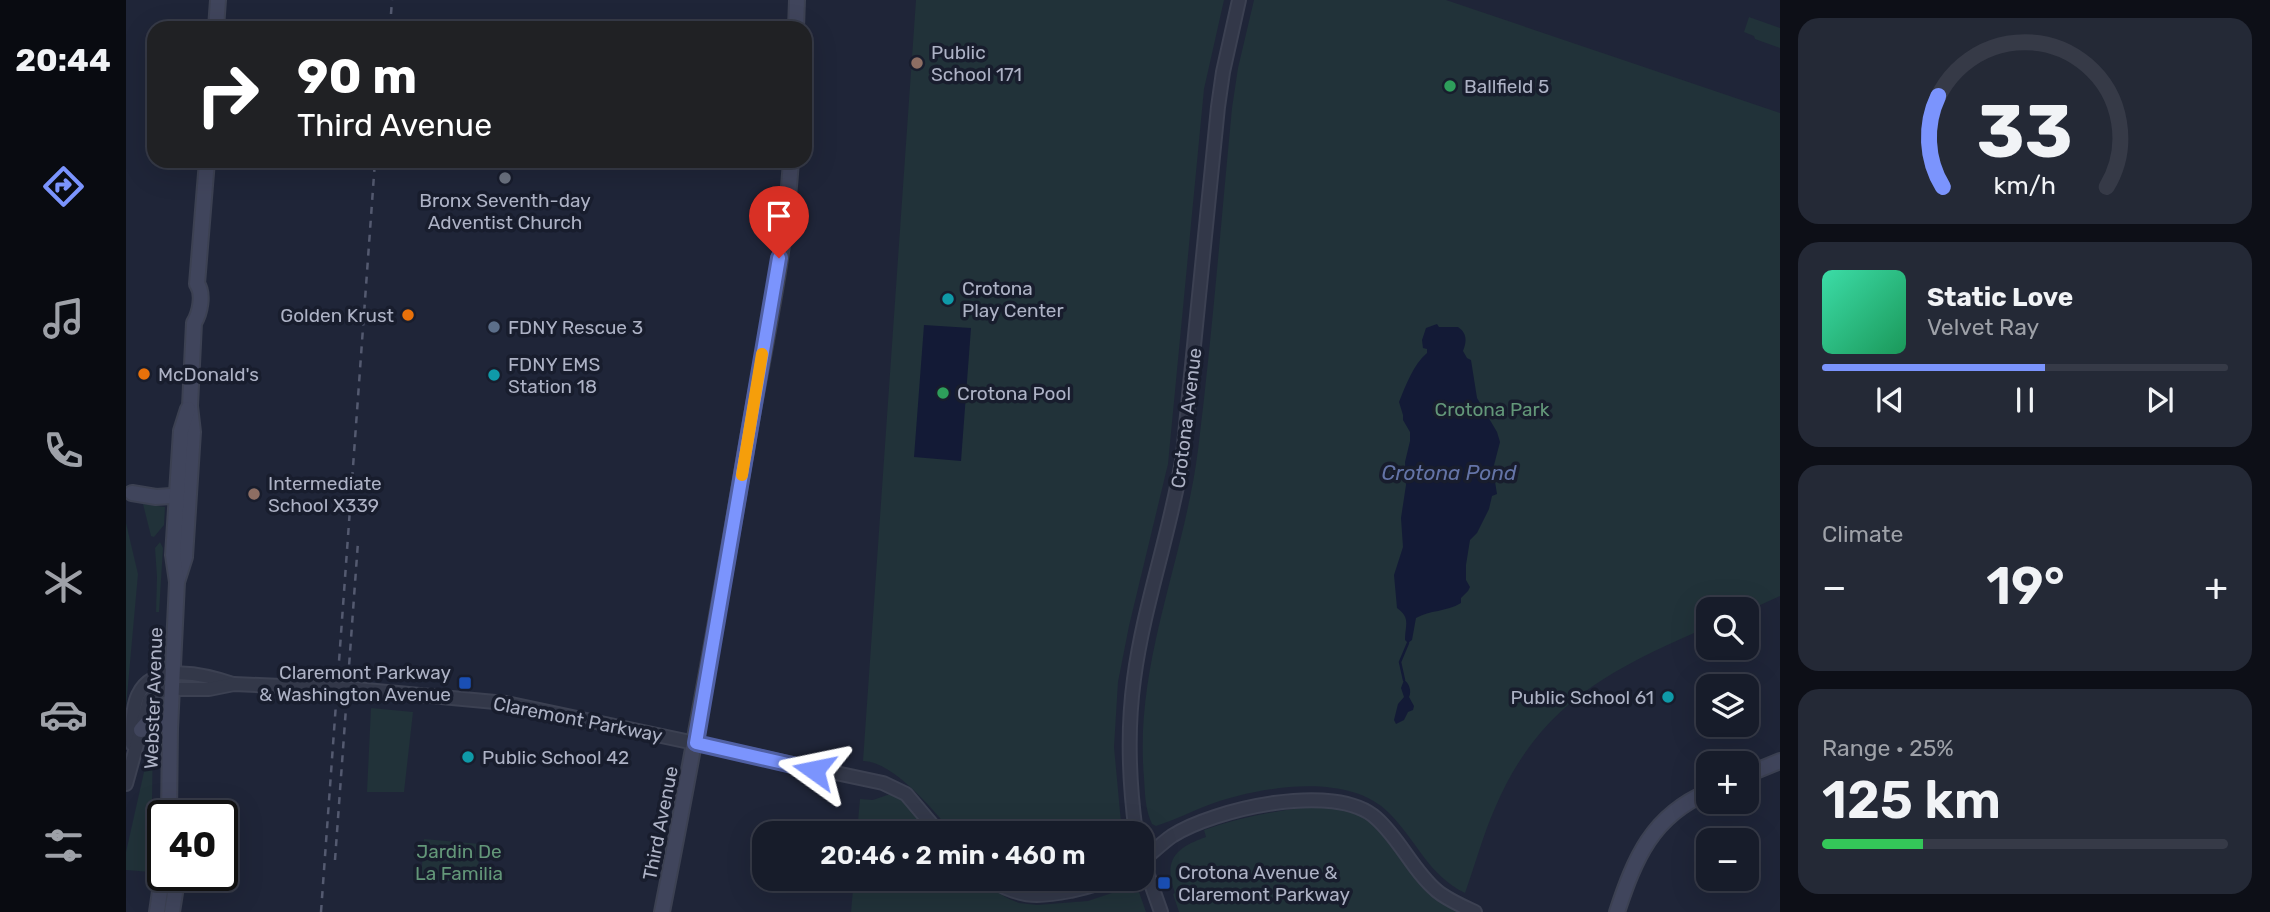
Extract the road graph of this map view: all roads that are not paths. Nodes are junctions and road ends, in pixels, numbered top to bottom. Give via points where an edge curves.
1 (218, 0) edge
2 (797, 0) edge
3 (1239, 0) edge
4 (216, 21) edge
5 (796, 21) edge
6 (206, 168) edge
7 (790, 168) edge
8 (132, 493) dead end
9 (183, 495) junction
10 (173, 674) junction
11 (233, 684) junction
12 (172, 689) junction
13 (170, 729) junction
14 (141, 730) junction
15 (696, 743) junction
16 (132, 757) junction
17 (1780, 761) edge
18 (1759, 770) edge
19 (126, 784) edge
20 (1696, 798) edge
21 (169, 800) edge
22 (929, 821) edge
23 (1135, 821) edge
24 (1154, 851) edge
25 (160, 891) edge
26 (175, 891) edge
27 (1012, 891) edge
28 (1067, 891) edge
29 (1154, 891) edge
30 (157, 912) edge
31 (172, 912) edge
32 (662, 912) edge
33 (1161, 912) edge
34 (1474, 912) edge
35 (1617, 912) edge

1 - 4 main road
2 - 5 main road
3 - 23 street, Crotona Avenue via 1218,107 1183,455 1134,676 1129,743
6 - 9 main road, Webster Avenue via 197,284 191,289 193,432
7 - 15 main road, Third Avenue via 775,281
8 - 9 main road
9 - 10 main road, Webster Avenue via 185,557 177,582
10 - 11 street, Claremont Parkway via 210,676
10 - 12 main road, Webster Avenue
10 - 16 street via 154,679 138,696
11 - 12 street, Claremont Parkway via 209,690
11 - 15 street, Claremont Parkway, bridge via 506,703
12 - 13 main road, Webster Avenue
12 - 14 street via 149,700
13 - 14 main road via 149,721
13 - 21 main road, Webster Avenue
14 - 16 street
15 - 22 street, Claremont Parkway via 888,785 906,794
15 - 32 main road, Third Avenue
16 - 19 street
17 - 18 main road
20 - 35 main road via 1653,833 1635,861
24 - 34 street via 1172,836 1211,820 1286,802 1337,800 1373,814 1435,890
25 - 30 main road
26 - 31 main road
27 - 28 street via 1037,896
29 - 33 street

